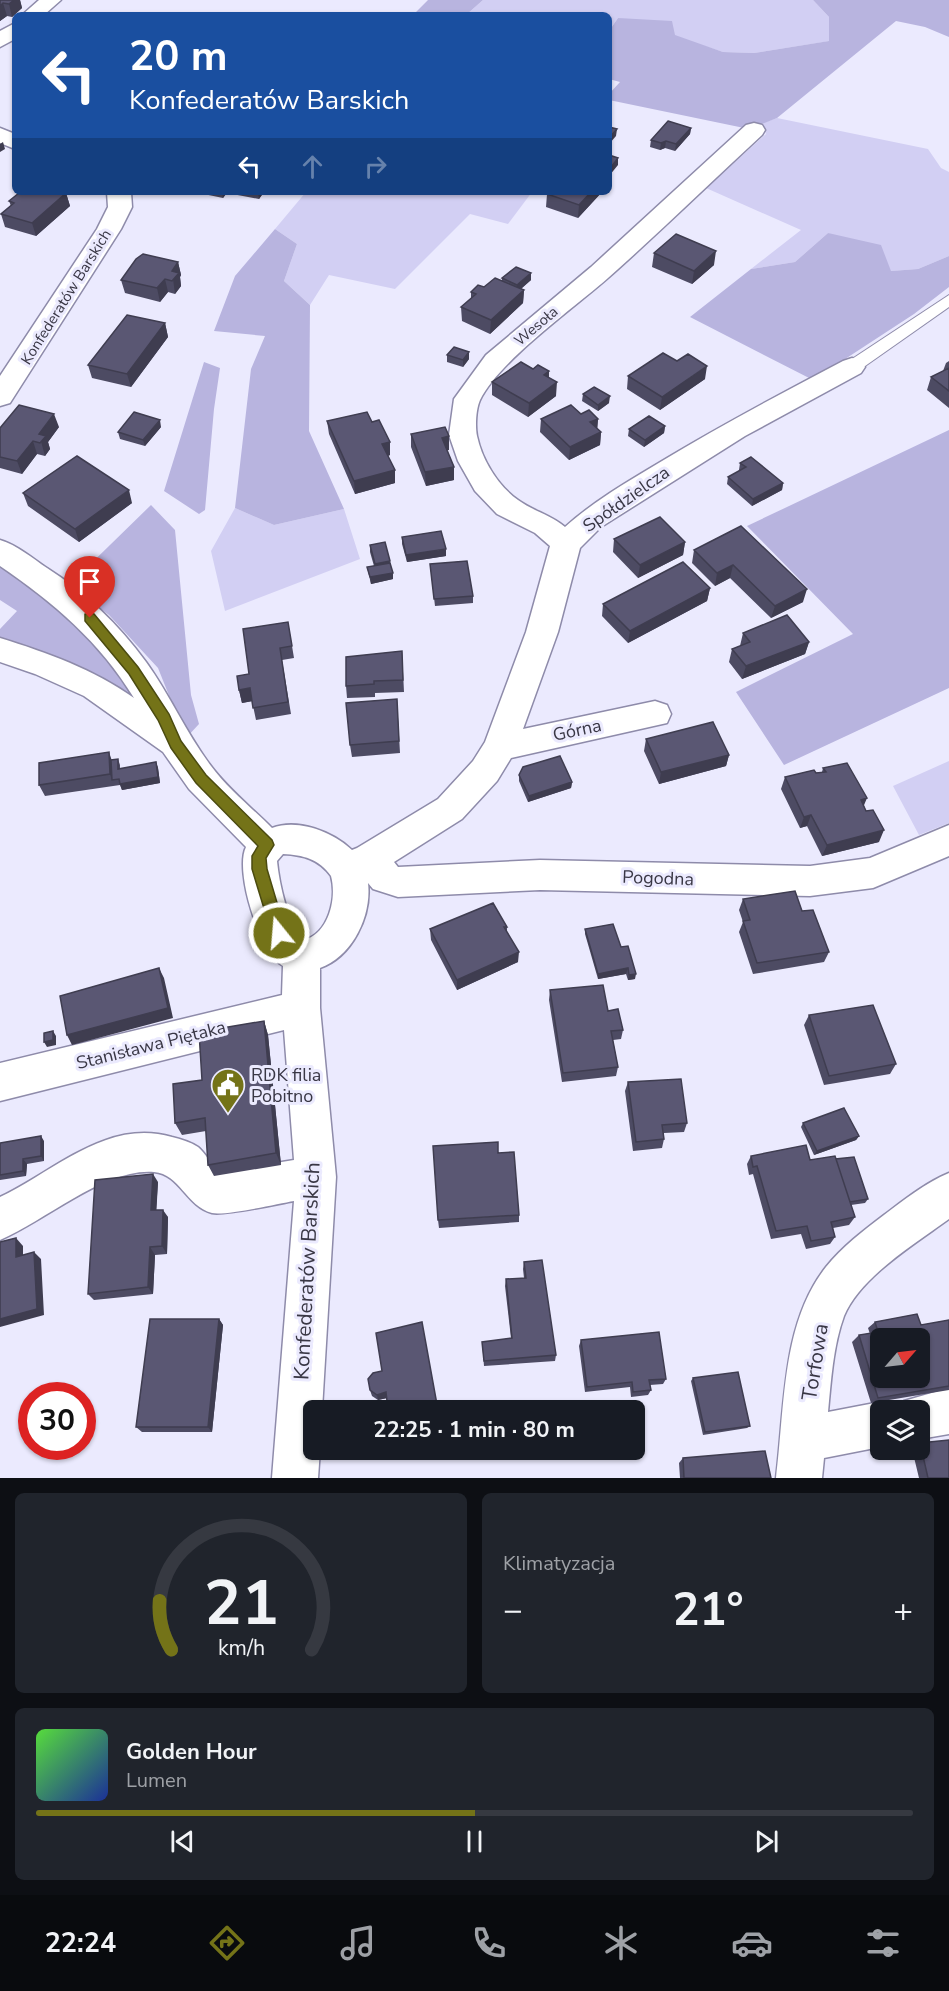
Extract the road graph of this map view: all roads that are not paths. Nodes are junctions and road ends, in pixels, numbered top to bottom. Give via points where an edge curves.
1 (51, 0) edge
2 (36, 12) edge
3 (12, 31) edge
4 (0, 41) edge
5 (754, 130) dead end
6 (118, 195) edge
7 (949, 300) edge
8 (852, 367) joint
9 (0, 398) edge
10 (566, 543) junction
11 (0, 551) edge
12 (0, 650) edge
13 (655, 714) dead end
14 (176, 744) junction
15 (500, 747) junction
16 (949, 840) edge
17 (267, 845) junction
18 (358, 864) junction
19 (302, 957) junction
20 (301, 1008) junction
21 (0, 1083) edge
22 (315, 1177) junction
23 (949, 1194) edge
24 (0, 1219) edge
25 (949, 1412) edge
26 (930, 1415) edge
27 (870, 1429) edge
28 (802, 1459) edge
29 (295, 1478) edge

1 - 2 street
3 - 4 street
5 - 10 street, Wesoła via 600,272 495,361 467,399 463,435 485,484 507,507 545,526
6 - 9 street, Konfederatów Barskich via 120,207 109,229
7 - 8 lane, Spółdzielcza
8 - 10 street, Spółdzielcza via 725,435 591,520
10 - 15 street, Spółdzielcza via 542,632
11 - 14 street via 75,604 96,624 134,670
12 - 14 street via 95,687
13 - 15 street, Górna
14 - 17 street via 201,779
15 - 18 street, Spółdzielcza via 478,781 450,809
16 - 18 street, Pogodna via 873,873 810,881 540,875 398,882
17 - 18 street via 282,839 302,839
17 - 19 street via 259,856 259,869 279,933 288,950
18 - 19 street via 351,906 334,940 320,952
19 - 20 street, Konfederatów Barskich
20 - 21 street, Stanisława Piętaka
20 - 22 street, Konfederatów Barskich
22 - 24 street via 214,1193 200,1185 180,1159 144,1152 122,1155 82,1172
22 - 29 street, Konfederatów Barskich
23 - 28 street, Torfowa via 871,1251 832,1293 815,1344
25 - 26 street
27 - 28 street

